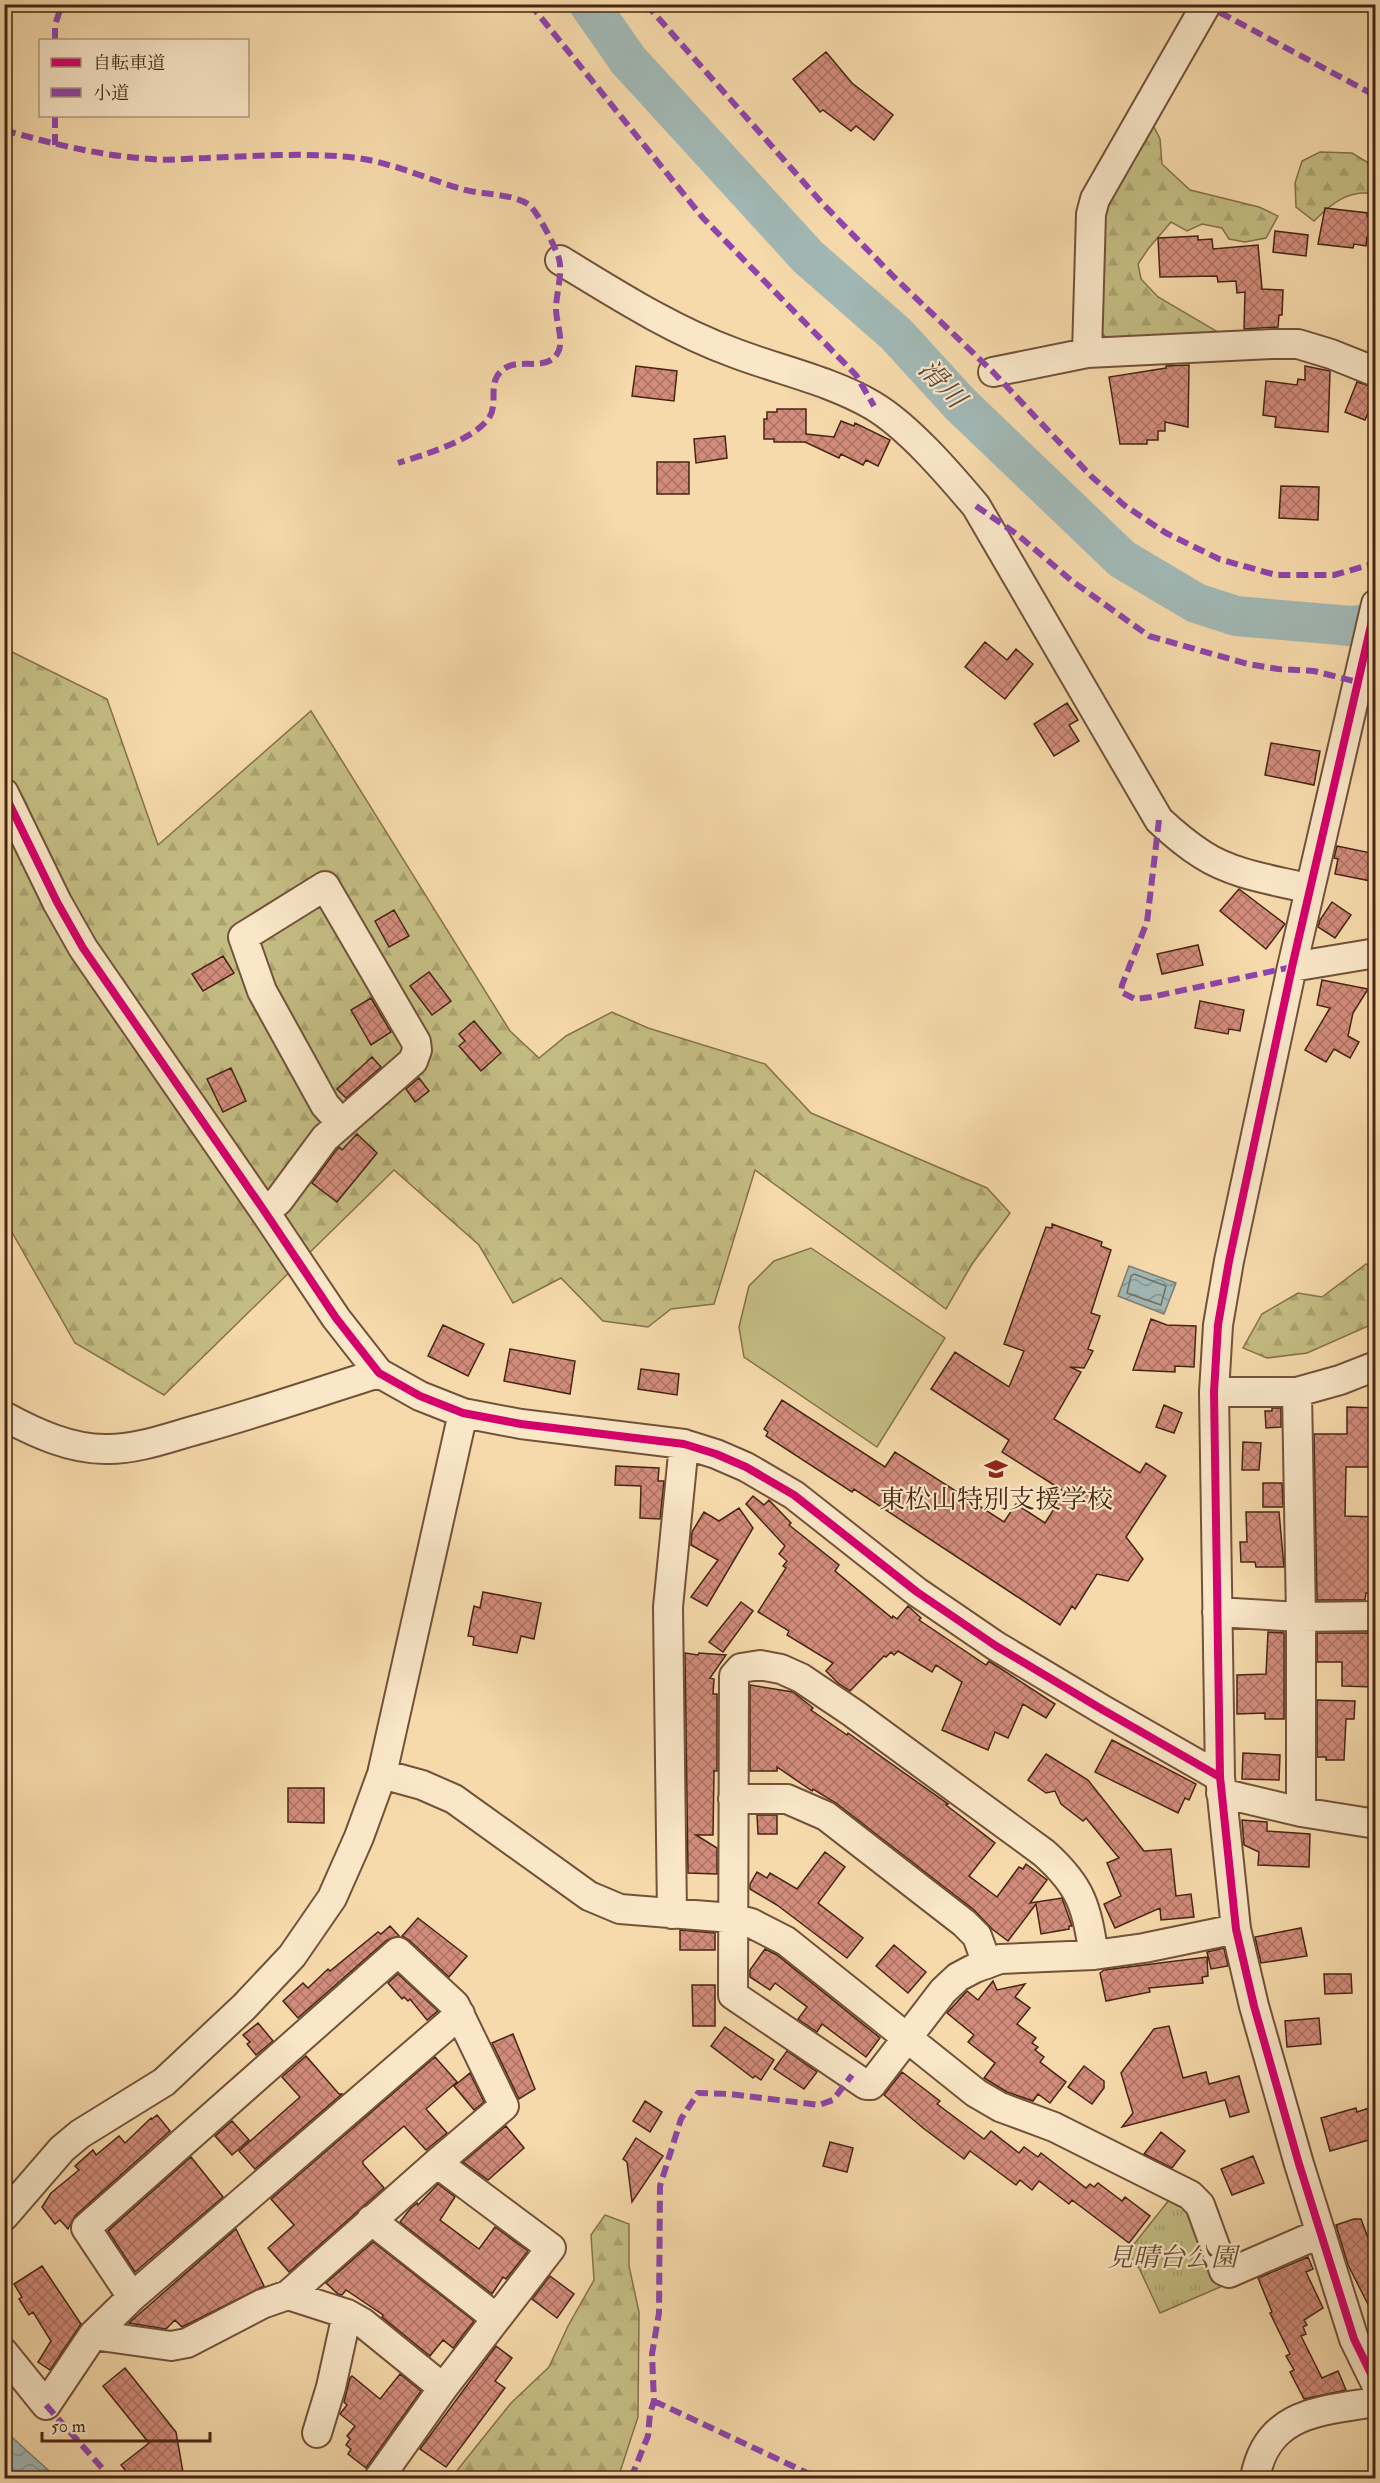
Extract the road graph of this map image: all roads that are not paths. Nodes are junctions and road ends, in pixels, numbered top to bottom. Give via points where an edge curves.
1 (1206, 5) edge
2 (560, 260) dead end
3 (1087, 353) junction
4 (993, 372) dead end
5 (1376, 372) edge
6 (1376, 604) edge
7 (4, 793) edge
8 (1310, 889) junction
9 (1376, 953) edge
10 (1292, 967) junction
11 (341, 1123) junction
12 (265, 1212) junction
13 (1376, 1366) edge
14 (379, 1373) junction
15 (1214, 1392) junction
16 (1297, 1392) junction
17 (463, 1413) junction
18 (4, 1416) edge
19 (684, 1444) junction
20 (1217, 1612) junction
21 (1376, 1616) edge
22 (1301, 1617) junction
23 (381, 1774) junction
24 (1220, 1785) junction
25 (733, 1799) junction
26 (1301, 1812) junction
27 (1376, 1824) edge
28 (672, 1914) junction
29 (732, 1918) junction
30 (1236, 1929) junction
31 (1094, 1955) junction
32 (987, 1964) junction
33 (460, 2014) junction
34 (907, 2038) junction
35 (437, 2163) junction
36 (4, 2216) edge
37 (371, 2220) junction
38 (1322, 2233) junction
39 (288, 2295) junction
40 (132, 2297) junction
41 (346, 2314) junction
42 (496, 2318) junction
43 (93, 2335) junction
44 (4, 2354) edge
45 (1376, 2384) edge
46 (443, 2388) junction
47 (1376, 2402) edge
48 (317, 2433) dead end
49 (379, 2478) edge
50 (1255, 2478) edge

1 - 3 street via 1095,199 1091,214
2 - 8 street via 672,328 847,392 891,418 942,466 976,506 1159,820 1205,856 1238,871
3 - 4 street
3 - 5 street via 1298,344
6 - 8 street
7 - 12 street via 83,948
8 - 10 street
9 - 10 street
10 - 15 street via 1229,1262 1218,1326
11 - 11 street via 413,1061 417,1050 416,1042 325,886 243,937 262,991 325,1105
11 - 12 street
12 - 14 street via 336,1318
13 - 16 street
14 - 17 street via 420,1396
14 - 18 street via 233,1420 142,1445 106,1450 66,1443
15 - 16 street
15 - 20 street
16 - 22 street
17 - 19 street
17 - 23 street
19 - 24 street via 746,1467 786,1489 863,1552 996,1646
19 - 28 street via 669,1607
20 - 22 street
20 - 24 street
21 - 22 street
22 - 26 street
23 - 28 street via 454,1799 589,1896 620,1909
23 - 36 street via 359,1838 332,1898 270,1982 164,2082 80,2133
24 - 26 street
24 - 30 street
25 - 29 street
25 - 31 street via 734,1676 741,1668 760,1665 781,1669 854,1713 1066,1873 1083,1902
25 - 32 street via 787,1800 826,1816 964,1923 977,1936
26 - 27 street
28 - 29 street
29 - 34 street via 786,1941
29 - 34 street via 735,1998 866,2085 871,2085
30 - 31 street
30 - 38 street via 1254,2006
31 - 32 street via 1000,1959
32 - 34 street via 958,1977
33 - 35 street via 504,2106
33 - 40 street
33 - 40 street via 398,1952 86,2228
34 - 38 street via 976,2093 1000,2107 1054,2127 1190,2195 1200,2205 1224,2271 1229,2273
35 - 37 street
35 - 42 street via 551,2248
37 - 39 street
37 - 42 street
38 - 45 street via 1354,2339
39 - 41 street
39 - 43 street via 262,2304 187,2343 171,2346
40 - 43 street
41 - 46 street via 363,2323
41 - 48 street
42 - 46 street
43 - 44 street via 46,2405
46 - 49 street
47 - 50 street via 1332,2409 1283,2426 1261,2453

